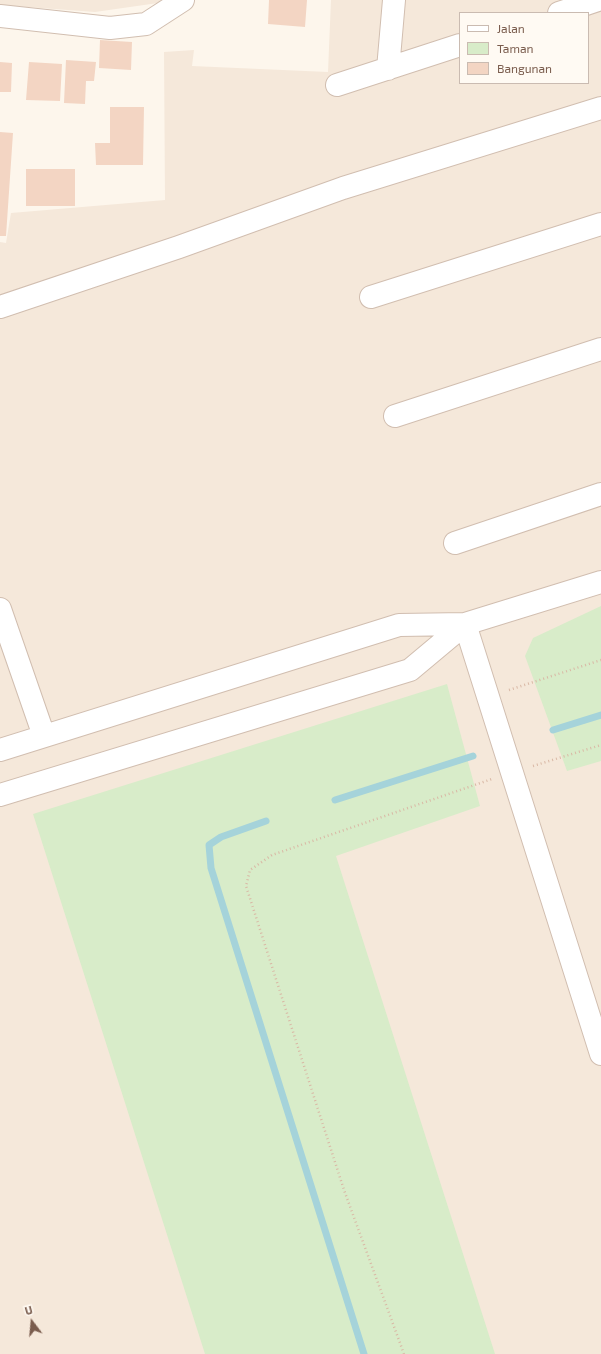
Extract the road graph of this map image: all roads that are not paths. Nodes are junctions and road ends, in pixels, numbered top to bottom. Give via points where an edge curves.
1 (183, 0) edge
2 (394, 0) edge
3 (598, 0) edge
4 (562, 12) edge
5 (0, 16) edge
6 (459, 45) edge
7 (388, 69) junction
8 (337, 85) dead end
9 (601, 108) edge
10 (601, 224) edge
11 (371, 297) dead end
12 (0, 307) edge
13 (601, 349) edge
14 (395, 416) dead end
15 (601, 494) edge
16 (455, 543) dead end
17 (601, 582) edge
18 (0, 609) edge
19 (465, 624) junction
20 (44, 736) junction
21 (0, 750) edge
22 (0, 795) edge
23 (601, 1054) edge

1 - 5 street via 146,24 110,28
2 - 7 street
3 - 4 street
6 - 7 street
7 - 8 street
9 - 12 street via 343,188
10 - 11 street
13 - 14 street
15 - 16 street
17 - 19 street
18 - 20 street
19 - 20 street via 399,625
19 - 22 street via 410,670
19 - 23 street
20 - 21 street

